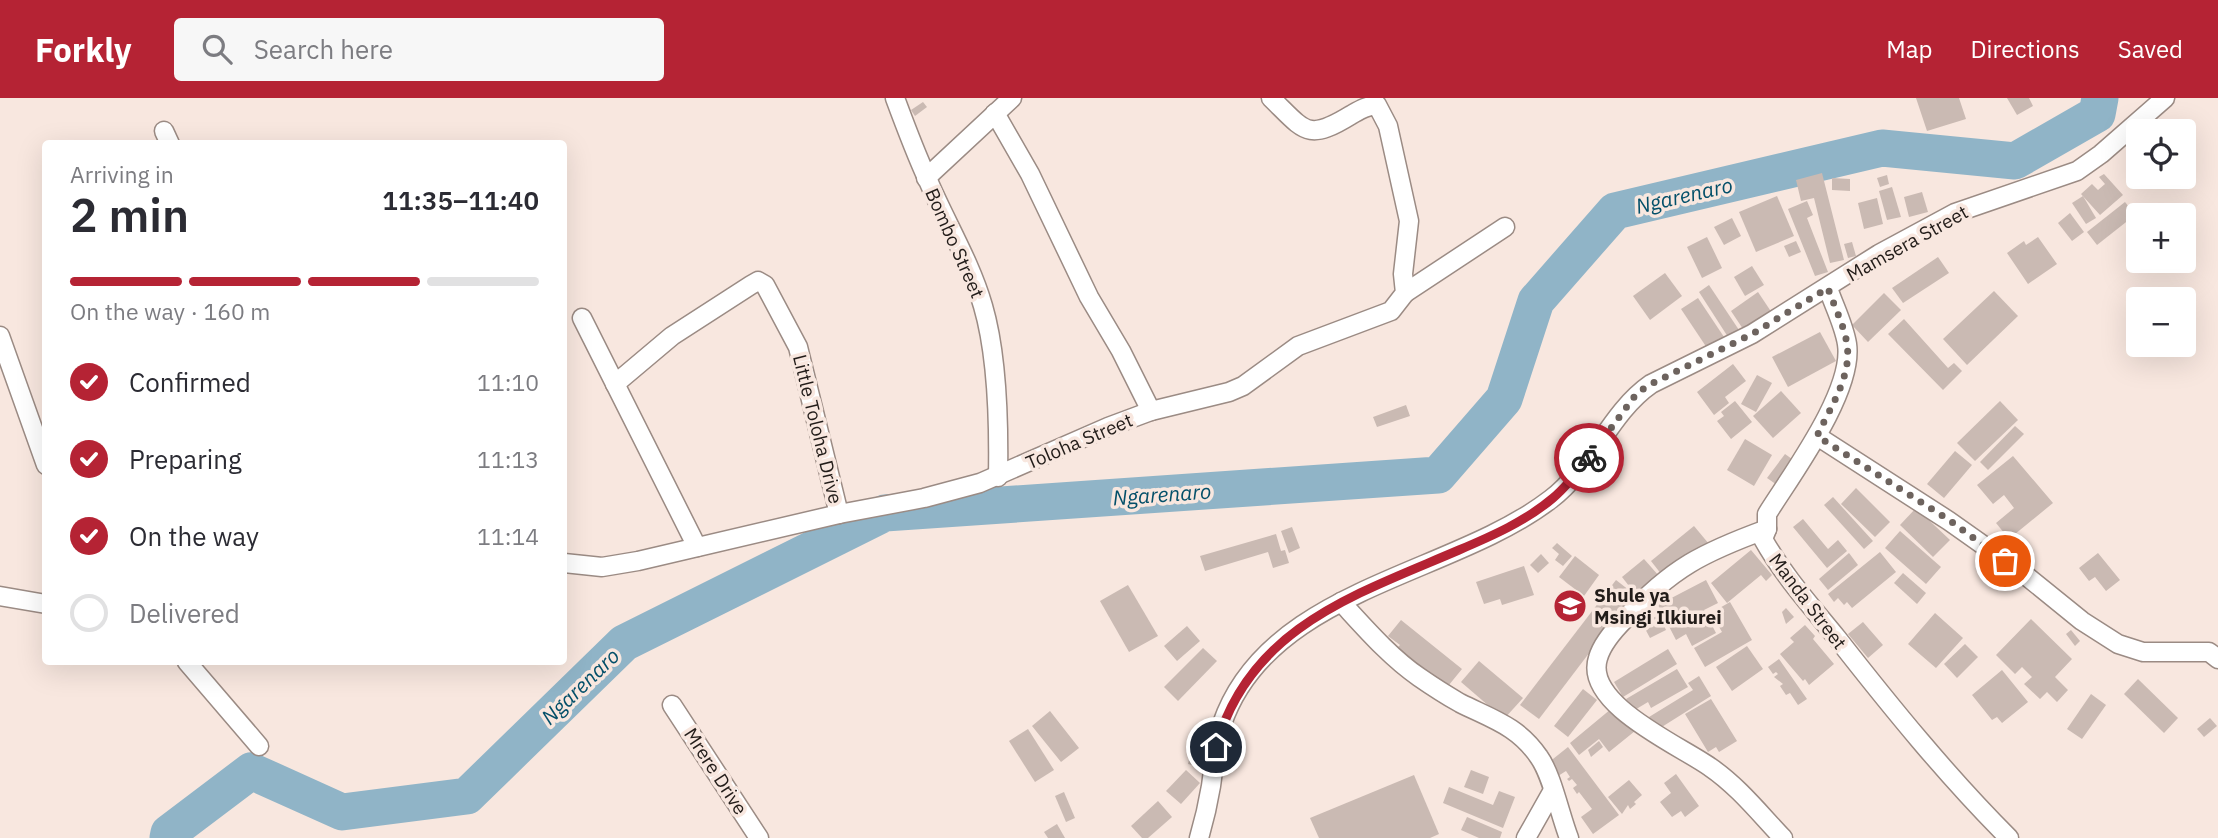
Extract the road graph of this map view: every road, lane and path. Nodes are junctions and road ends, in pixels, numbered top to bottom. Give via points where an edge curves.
1 (895, 98) edge
2 (1012, 98) edge
3 (1271, 98) edge
4 (2165, 98) edge
5 (995, 113) junction
6 (926, 178) junction
7 (1505, 226) dead end
8 (1828, 288) junction
9 (1405, 293) junction
10 (582, 317) dead end
11 (0, 335) edge
12 (615, 384) junction
13 (1151, 411) junction
14 (1817, 436) junction
15 (42, 454) edge
16 (998, 477) junction
17 (839, 514) junction
18 (1767, 529) junction
19 (697, 547) junction
20 (567, 563) edge
21 (0, 596) edge
22 (1341, 602) junction
23 (42, 603) edge
24 (2218, 659) edge
25 (190, 665) edge
26 (672, 705) dead end
27 (259, 746) dead end
28 (1552, 792) junction
29 (759, 838) edge
30 (1199, 838) edge
31 (1526, 838) edge
32 (1569, 838) edge
33 (1783, 838) edge
34 (2009, 838) edge

1 - 6 street, Bombo Street
2 - 5 street
3 - 9 street via 1292,119 1317,132 1377,105 1388,126 1409,221
4 - 8 street, Mamsera Street via 2077,171 1955,213
5 - 6 street
5 - 13 street
6 - 16 street, Bombo Street via 984,308 999,433
7 - 9 street, Toloha Street
8 - 14 street, Manda Street via 1847,344 1847,363
8 - 22 street, Mamsera Street via 1752,334 1637,393 1570,480 1516,523
9 - 13 street, Toloha Street via 1391,311 1298,346 1243,386
10 - 12 street
11 - 15 street
12 - 17 street, Little Toloha Drive via 672,336 758,281 765,285 798,347
12 - 19 street
13 - 16 street, Toloha Street
14 - 18 street, Manda Street via 1767,514
14 - 24 street via 1949,520 2118,644 2143,652 2209,652
16 - 17 street, Toloha Street via 924,498
17 - 19 street, Toloha Street
18 - 33 street via 1688,562 1664,579 1620,624 1596,669 1601,685 1622,711 1713,768
18 - 34 street, Manda Street via 1763,539 1774,559 1960,789
19 - 20 street, Toloha Street via 602,567
21 - 23 street
22 - 28 street via 1417,675 1519,734 1541,760
22 - 30 street, Mamsera Street via 1268,653 1241,687 1216,747
25 - 27 street
26 - 29 street, Mrere Drive
28 - 31 street
28 - 32 street

